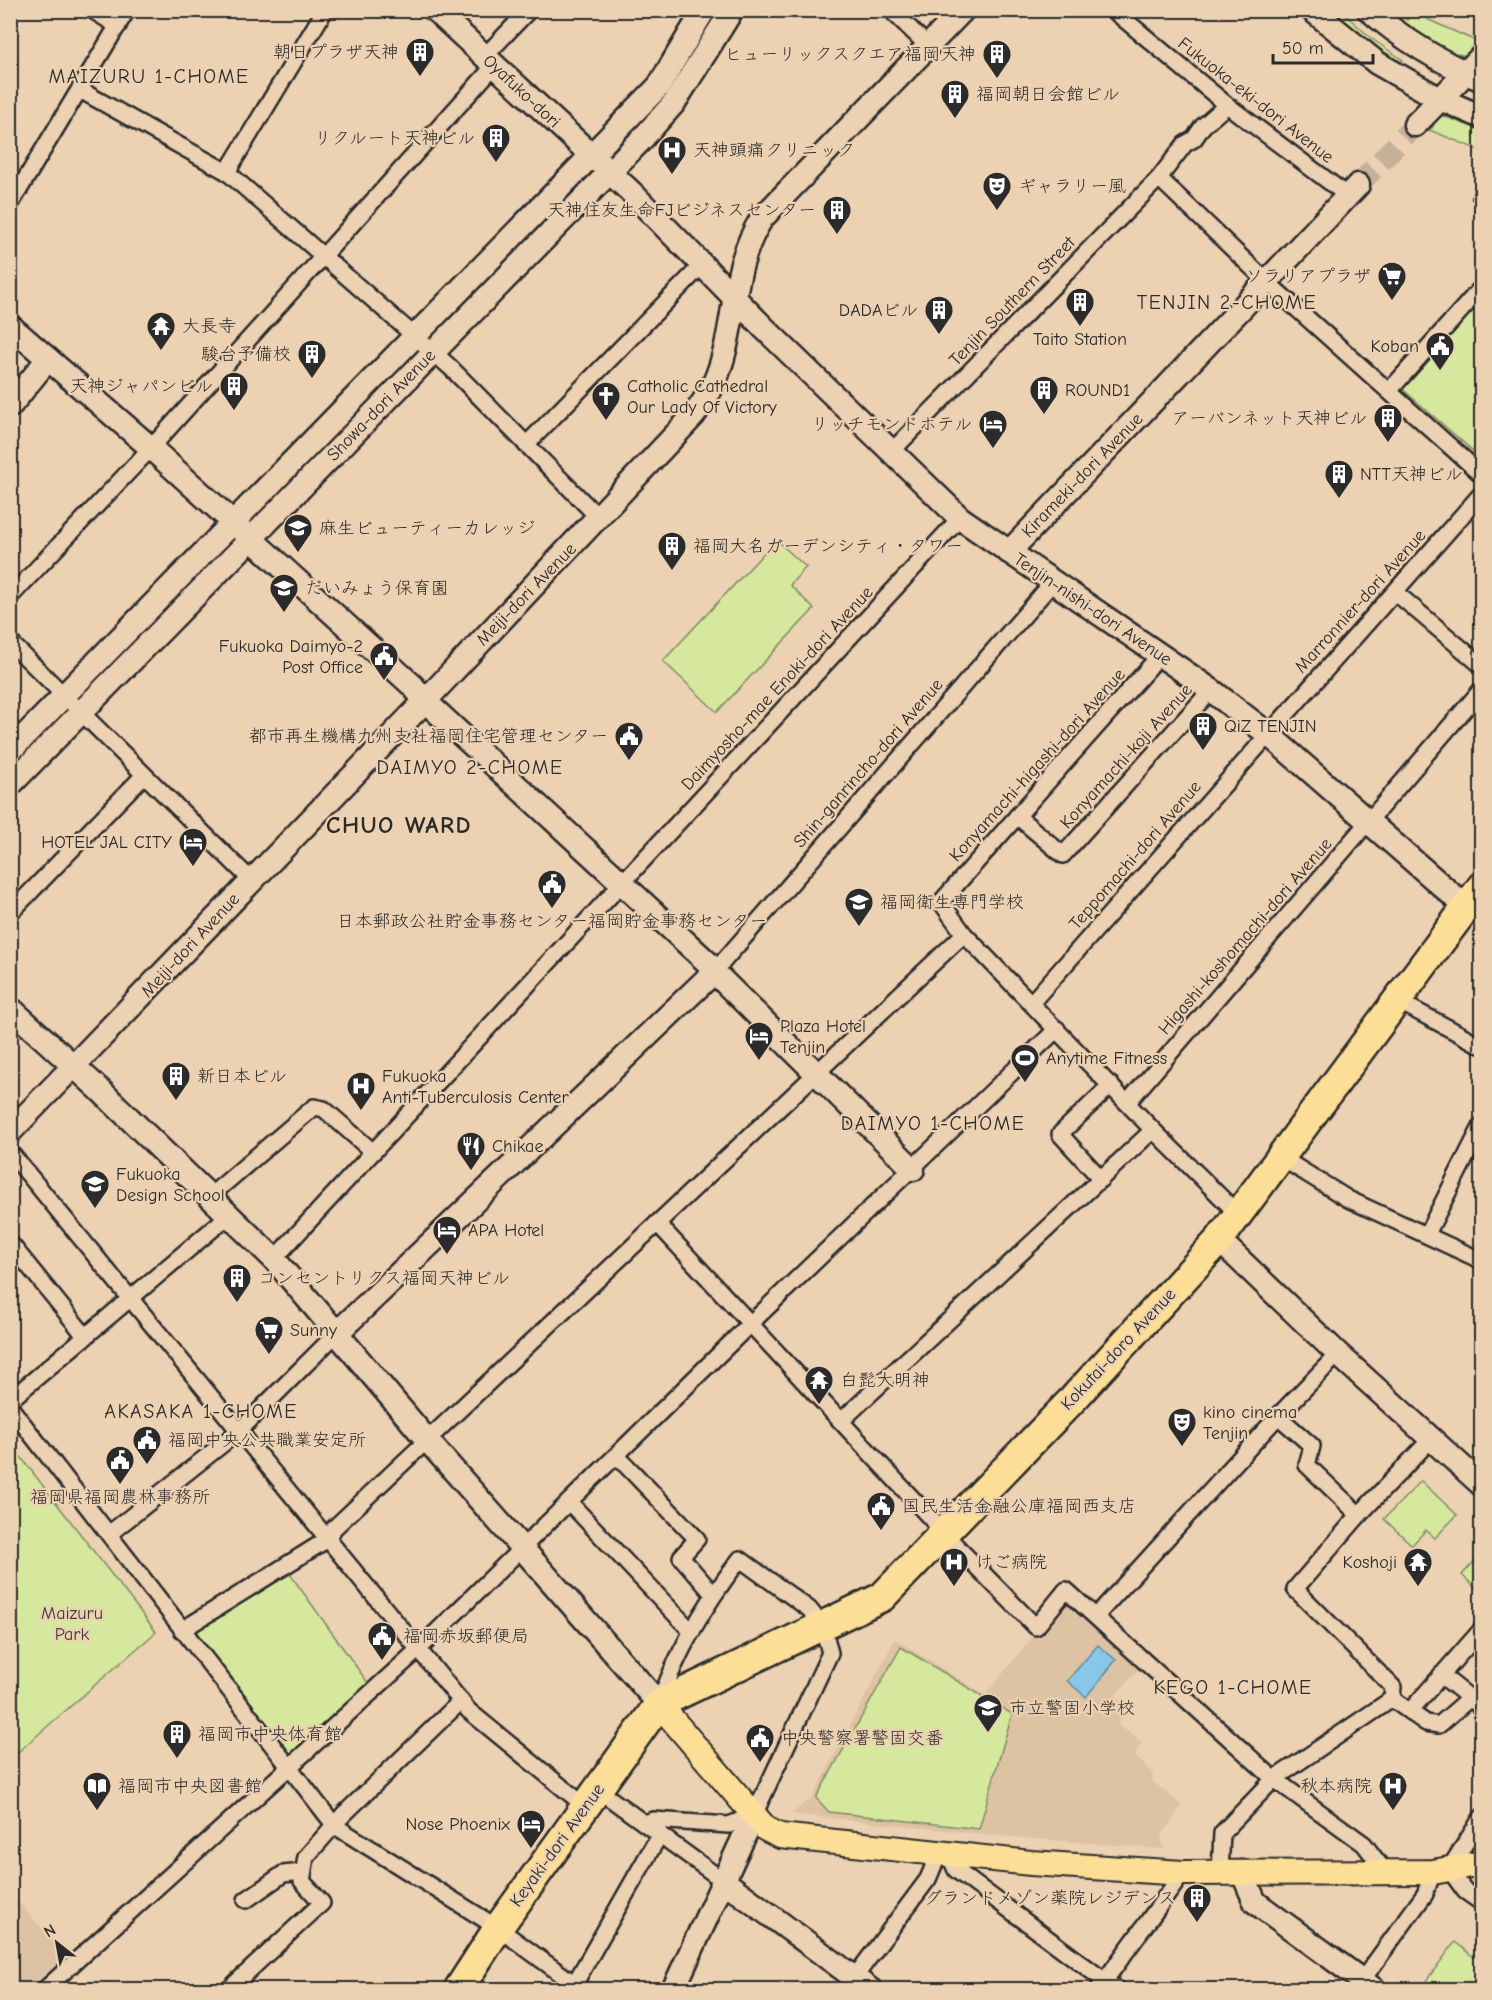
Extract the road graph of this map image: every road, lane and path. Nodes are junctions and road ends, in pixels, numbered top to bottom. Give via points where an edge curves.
1 (92, 10) edge
2 (128, 10) edge
3 (325, 10) edge
4 (435, 10) edge
5 (529, 10) edge
6 (704, 10) edge
7 (732, 10) edge
8 (891, 10) edge
9 (963, 10) edge
10 (1113, 10) edge
11 (1312, 10) edge
12 (1369, 10) edge
13 (118, 26) junction
14 (928, 46) junction
15 (1482, 56) edge
16 (490, 60) junction
17 (1473, 76) edge
18 (80, 90) junction
19 (1440, 99) junction
20 (1227, 105) junction
21 (1482, 117) edge
22 (1415, 125) tunnel mouth
23 (591, 155) junction
24 (609, 171) junction
25 (227, 172) junction
26 (1159, 178) junction
27 (1353, 191) joint
28 (10, 205) edge
29 (323, 257) junction
30 (701, 266) junction
31 (1267, 282) junction
32 (1482, 287) edge
33 (733, 298) junction
34 (10, 327) edge
35 (414, 336) junction
36 (433, 352) junction
37 (48, 359) junction
38 (1389, 391) junction
39 (10, 406) edge
40 (526, 445) junction
41 (151, 448) junction
42 (892, 450) junction
43 (1482, 475) edge
44 (1482, 493) edge
45 (599, 518) junction
46 (960, 518) junction
47 (232, 524) junction
48 (249, 540) junction
49 (1009, 552) junction
50 (1053, 582) junction
51 (1395, 592) junction
52 (10, 597) edge
53 (10, 642) edge
54 (1161, 654) junction
55 (1482, 666) edge
56 (1482, 689) edge
57 (1211, 690) junction
58 (65, 695) junction
59 (425, 701) junction
60 (81, 712) junction
61 (1268, 734) junction
62 (10, 752) edge
63 (144, 775) junction
64 (10, 785) edge
65 (1017, 816) junction
66 (1367, 822) junction
67 (252, 881) junction
68 (622, 884) junction
69 (1473, 896) edge
70 (10, 914) edge
71 (964, 934) junction
72 (714, 972) junction
73 (1396, 1000) junction
74 (1032, 1002) junction
75 (10, 1008) edge
76 (1057, 1029) junction
77 (1482, 1046) edge
78 (75, 1067) junction
79 (817, 1073) junction
80 (1111, 1085) junction
81 (1128, 1102) junction
82 (1482, 1125) edge
83 (1153, 1130) junction
84 (10, 1132) edge
85 (10, 1152) edge
86 (373, 1152) junction
87 (1280, 1157) junction
88 (913, 1169) junction
89 (1101, 1179) junction
90 (209, 1197) junction
91 (1238, 1214) junction
92 (228, 1216) junction
93 (657, 1223) junction
94 (1427, 1234) junction
95 (1219, 1240) junction
96 (10, 1243) edge
97 (274, 1259) junction
98 (1482, 1261) edge
99 (131, 1299) junction
100 (751, 1323) junction
101 (336, 1334) junction
102 (86, 1336) junction
103 (1338, 1354) junction
104 (10, 1400) edge
105 (10, 1407) edge
106 (1278, 1416) junction
107 (841, 1421) junction
108 (239, 1431) junction
109 (1431, 1439) junction
110 (427, 1440) junction
111 (617, 1456) junction
112 (1482, 1485) edge
113 (570, 1503) junction
114 (1359, 1515) junction
115 (945, 1533) junction
116 (109, 1534) junction
117 (328, 1539) junction
118 (523, 1549) junction
119 (713, 1594) junction
120 (1096, 1616) junction
121 (823, 1626) junction
122 (1482, 1629) edge
123 (182, 1630) junction
124 (692, 1632) junction
125 (419, 1649) junction
126 (1441, 1675) junction
127 (1392, 1699) junction
128 (461, 1701) junction
129 (1476, 1703) edge
130 (659, 1704) junction
131 (1410, 1711) junction
132 (289, 1767) junction
133 (1274, 1779) junction
134 (591, 1797) junction
135 (754, 1815) junction
136 (1482, 1816) edge
137 (645, 1823) junction
138 (335, 1826) junction
139 (660, 1834) junction
140 (944, 1853) junction
141 (1482, 1863) edge
142 (1441, 1870) junction
143 (303, 1872) junction
144 (1231, 1872) junction
145 (1183, 1873) junction
146 (1386, 1873) junction
147 (724, 1882) junction
148 (246, 1900) dead end
149 (1482, 1903) edge
150 (498, 1928) junction
151 (857, 1985) edge
152 (1364, 1986) edge
153 (1107, 1987) edge
154 (576, 1988) edge
155 (44, 1989) edge
156 (228, 1989) edge
157 (458, 1989) edge
158 (673, 1989) edge

1 - 13 street
2 - 13 street
3 - 25 street
4 - 16 street, Oyafuko-dori
5 - 16 street
6 - 23 street, Showa-dori Avenue via 659,86
7 - 24 street, Showa-dori Avenue via 674,103
8 - 14 street
9 - 14 street, Meiji-dori Avenue
10 - 20 street, Fukuoka-eki-dori Avenue
11 - 19 street via 1377,63
12 - 17 street via 1394,32
13 - 18 street
14 - 33 street, Meiji-dori Avenue via 762,218 748,239
15 - 17 street
16 - 23 street, Oyafuko-dori
16 - 29 street
17 - 19 street
18 - 25 street
18 - 28 street
19 - 21 street
19 - 22 street
20 - 26 street, Tenjin Southern Street via 1185,144
20 - 27 street, Fukuoka-eki-dori Avenue
23 - 24 street, Oyafuko-dori
23 - 35 street, Showa-dori Avenue
24 - 30 street, Oyafuko-dori
24 - 36 street, Showa-dori Avenue
25 - 29 street
26 - 31 street
26 - 42 street, Tenjin Southern Street
27 - 31 street, Kirameki-dori Avenue
29 - 35 street
29 - 41 street
30 - 33 street, Tenjin-nishi-dori Avenue
30 - 40 street
31 - 38 street
31 - 49 street, Kirameki-dori Avenue
32 - 38 street
33 - 42 street, Tenjin-nishi-dori Avenue
33 - 45 street, Meiji-dori Avenue via 714,383 694,415
34 - 37 street
35 - 36 street
35 - 47 street, Showa-dori Avenue
36 - 40 street
36 - 48 street, Showa-dori Avenue
37 - 39 street
37 - 41 street
38 - 43 street
40 - 45 street
41 - 47 street
41 - 52 street
42 - 46 street, Tenjin-nishi-dori Avenue
44 - 51 street, Marronnier-dori Avenue
45 - 59 street, Meiji-dori Avenue
46 - 49 street, Tenjin-nishi-dori Avenue
46 - 68 street, Daimyosho-mae Enoki-dori Avenue
47 - 48 street
47 - 58 street, Showa-dori Avenue
48 - 59 street
48 - 60 street, Showa-dori Avenue
49 - 50 street, Tenjin-nishi-dori Avenue
50 - 54 street, Tenjin-nishi-dori Avenue
50 - 72 street, Shin-ganrincho-dori Avenue
51 - 55 street
51 - 61 street, Marronnier-dori Avenue
53 - 58 street
54 - 57 street, Tenjin-nishi-dori Avenue
54 - 65 street, Konyamachi-higashi-dori Avenue
56 - 66 street, Higashi-koshomachi-dori Avenue
57 - 61 street, Tenjin-nishi-dori Avenue
57 - 65 street, Konyamachi-koji Avenue via 1063,855
58 - 60 street
58 - 62 street, Showa-dori Avenue
59 - 67 street, Meiji-dori Avenue
59 - 68 street
60 - 63 street
60 - 64 street, Showa-dori Avenue
61 - 66 street, Tenjin-nishi-dori Avenue
61 - 74 street, Teppomachi-dori Avenue
63 - 67 street
63 - 70 street
65 - 71 street, Konyamachi-higashi-dori Avenue via 941,902
66 - 69 street, Tenjin-nishi-dori Avenue
66 - 81 street, Higashi-koshomachi-dori Avenue
67 - 78 street, Meiji-dori Avenue
68 - 72 street
68 - 86 street, Daimyosho-mae Enoki-dori Avenue
69 - 73 highway, Kokutai-doro Avenue
71 - 74 street
71 - 79 street
72 - 79 street
72 - 101 street
73 - 77 street
73 - 87 highway, Kokutai-doro Avenue
74 - 76 street
75 - 78 street
76 - 80 street
76 - 88 street
78 - 84 street, Meiji-dori Avenue
78 - 90 street
79 - 88 street
79 - 93 street
80 - 81 street
80 - 89 street via 1060,1134
81 - 83 street
82 - 94 street
83 - 89 street
83 - 91 street
85 - 99 street
86 - 90 street via 324,1109 314,1107
86 - 97 street, Daimyosho-mae Enoki-dori Avenue
87 - 91 highway, Kokutai-doro Avenue
87 - 94 street via 1348,1199
88 - 100 street
89 - 107 street
90 - 92 street
91 - 95 highway, Kokutai-doro Avenue
92 - 97 street
92 - 99 street
93 - 100 street
93 - 110 street
94 - 98 street
95 - 103 street
95 - 115 highway, Kokutai-doro Avenue
96 - 102 street
97 - 101 street
99 - 102 street
99 - 108 street
100 - 107 street
100 - 111 street
101 - 108 street
101 - 110 street
102 - 104 street
103 - 106 street
103 - 109 street
105 - 116 street
106 - 114 street via 1312,1446 1307,1466
106 - 120 street
107 - 115 street
108 - 116 street
108 - 117 street
109 - 112 street
109 - 114 street
110 - 117 street via 334,1528
110 - 118 street
111 - 113 street
111 - 119 street via 697,1539 681,1557
113 - 118 street
113 - 124 street
114 - 127 street via 1295,1589 1393,1687
115 - 120 street via 1036,1627 1066,1590
115 - 121 highway, Kokutai-doro Avenue via 882,1597
116 - 123 street
117 - 123 street
117 - 125 street
118 - 125 street
118 - 130 street
119 - 121 street via 740,1559 809,1609
119 - 124 street
120 - 133 street
121 - 130 highway, Kokutai-doro Avenue
121 - 135 street via 831,1653
122 - 126 street
123 - 132 street
124 - 130 street via 670,1672
125 - 128 street
125 - 132 street
126 - 129 street
126 - 131 street
127 - 131 street
127 - 133 street
128 - 134 street
128 - 138 street
129 - 131 street via 1439,1725 1426,1723
130 - 134 highway, Keyaki-dori Avenue
130 - 135 main road
132 - 138 street
132 - 155 street
133 - 144 street via 1222,1833
133 - 146 street via 1364,1844
134 - 137 street
134 - 150 highway, Keyaki-dori Avenue
135 - 137 street via 729,1825 653,1820
135 - 140 main road via 766,1829 780,1836
135 - 147 street
136 - 142 street
137 - 139 street
138 - 143 street via 306,1857
138 - 150 street
139 - 147 street
139 - 154 street
140 - 145 main road
140 - 151 street
140 - 153 street via 956,1870
141 - 142 main road
142 - 146 main road
142 - 149 street
142 - 152 street
143 - 148 street via 283,1874
143 - 156 street via 302,1881 322,1903
144 - 145 main road
144 - 146 main road
144 - 152 street via 1255,1902
145 - 153 street
147 - 151 street
147 - 158 street
150 - 154 street
150 - 157 highway, Keyaki-dori Avenue

